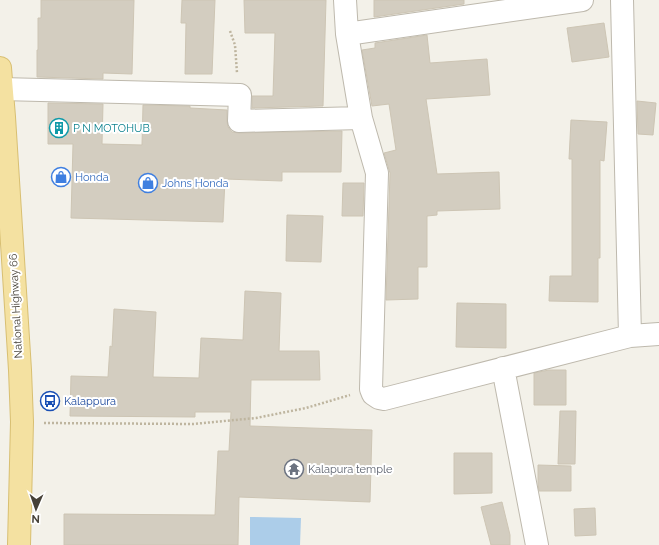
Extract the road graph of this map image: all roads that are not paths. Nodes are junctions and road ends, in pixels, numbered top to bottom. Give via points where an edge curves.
1 (345, 0) edge
2 (582, 0) edge
3 (622, 0) edge
4 (347, 34) junction
5 (1, 78) edge
6 (2, 117) edge
7 (361, 118) junction
8 (659, 334) edge
9 (630, 336) junction
10 (504, 368) junction
11 (19, 545) edge
12 (537, 545) edge

1 - 4 street
2 - 4 street
3 - 9 street
4 - 7 street
5 - 6 main road, National Highway 66
5 - 7 street via 240,95 240,121
6 - 11 main road, National Highway 66 via 22,422
7 - 10 street via 377,173 371,389 373,394 384,399
8 - 9 street
9 - 10 street
10 - 12 street

